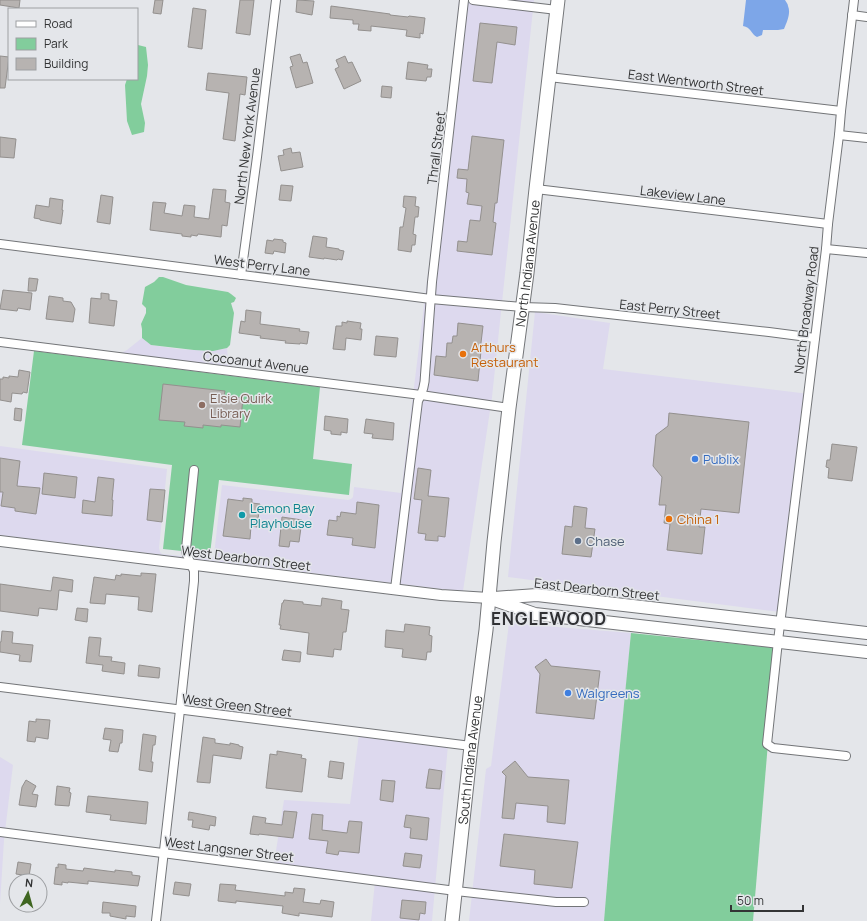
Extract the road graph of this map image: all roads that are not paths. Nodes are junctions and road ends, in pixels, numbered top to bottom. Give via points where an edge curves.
1 (276, 0) edge
2 (464, 0) edge
3 (473, 0) edge
4 (854, 0) edge
5 (558, 5) edge
6 (852, 15) junction
7 (867, 17) edge
8 (549, 77) junction
9 (841, 111) junction
10 (839, 135) junction
11 (867, 138) edge
12 (536, 190) junction
13 (828, 224) junction
14 (0, 244) edge
15 (826, 249) junction
16 (867, 253) edge
17 (241, 275) junction
18 (431, 299) junction
19 (522, 307) junction
20 (815, 338) junction
21 (0, 342) edge
22 (421, 395) junction
23 (510, 408) junction
24 (194, 470) dead end
25 (0, 541) edge
26 (191, 564) junction
27 (395, 589) junction
28 (489, 598) junction
29 (781, 622) junction
30 (867, 633) edge
31 (778, 641) junction
32 (867, 652) edge
33 (0, 687) edge
34 (180, 710) junction
35 (472, 746) junction
36 (846, 756) dead end
37 (0, 832) edge
38 (164, 853) junction
39 (456, 891) junction
40 (584, 902) dead end
41 (156, 921) edge
42 (452, 921) edge

1 - 17 street, North New York Avenue
2 - 18 street, Thrall Street
3 - 5 street
4 - 6 street, North Broadway Road
5 - 8 main road, North Indiana Avenue
6 - 7 street
6 - 9 street, North Broadway Road
8 - 9 street, East Wentworth Street
8 - 12 main road, North Indiana Avenue
9 - 10 street, North Broadway Road
10 - 11 street
10 - 13 street, North Broadway Road
12 - 13 street, Lakeview Lane
12 - 19 main road, North Indiana Avenue
13 - 15 street, North Broadway Road
14 - 17 street, West Perry Lane
15 - 16 street
15 - 20 street, North Broadway Road
17 - 18 street, West Perry Lane
18 - 19 street, West Perry Lane
18 - 22 street, Thrall Street via 425,383
19 - 20 street, East Perry Street via 555,308
19 - 23 main road, North Indiana Avenue
20 - 29 street, North Broadway Road
21 - 22 street, Cocoanut Avenue
22 - 23 street, Cocoanut Avenue
22 - 27 street, Thrall Street via 418,401
23 - 28 main road, North Indiana Avenue
24 - 26 street via 186,549
25 - 26 street, West Dearborn Street
26 - 27 street, West Dearborn Street
26 - 34 street via 194,581
27 - 28 street, West Dearborn Street
28 - 29 main road, East Dearborn Street via 537,595
28 - 31 main road via 535,614
28 - 35 main road, South Indiana Avenue
29 - 30 main road, East Dearborn Street
29 - 31 street, North Broadway Road
31 - 32 main road
31 - 36 street, North Broadway Road via 767,744 773,748
33 - 34 street, West Green Street
34 - 35 street, West Green Street
34 - 38 street
35 - 39 main road, South Indiana Avenue
37 - 38 street, West Langsner Street
38 - 39 street, West Langsner Street
38 - 41 street
39 - 40 street, West Langsner Street via 556,902
39 - 42 main road, South Indiana Avenue

